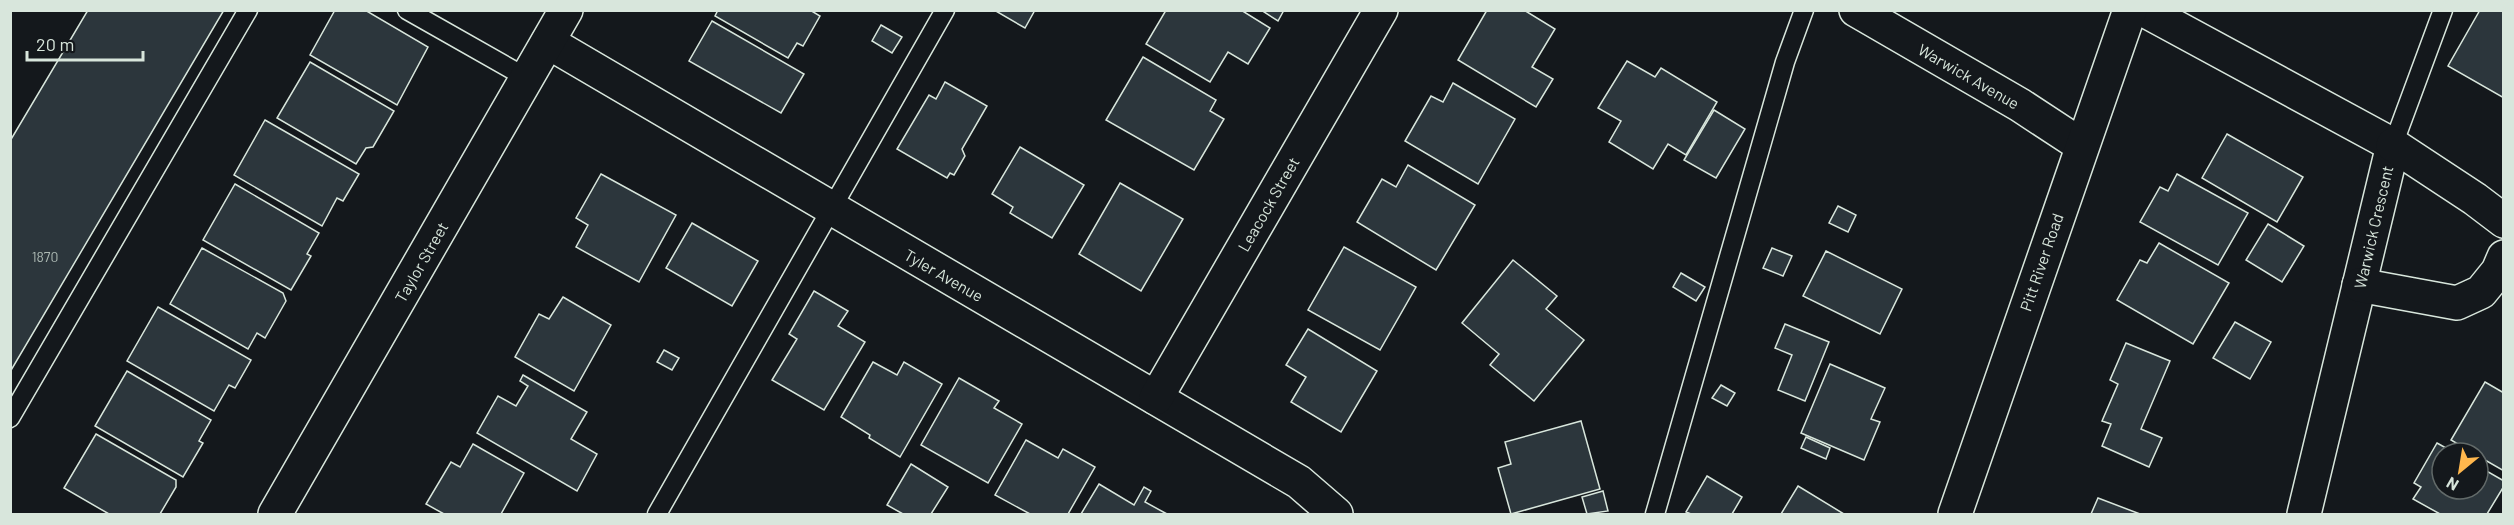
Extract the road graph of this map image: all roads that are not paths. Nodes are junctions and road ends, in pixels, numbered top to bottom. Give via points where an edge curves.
1 (248, 10) edge
2 (407, 10) edge
3 (566, 10) edge
4 (945, 10) edge
5 (1381, 10) edge
6 (1804, 10) edge
7 (1856, 10) edge
8 (2130, 10) edge
9 (2144, 10) edge
10 (2443, 10) edge
11 (548, 42) junction
12 (527, 78) junction
13 (2081, 145) junction
14 (2392, 145) junction
15 (831, 208) junction
16 (2504, 221) edge
17 (2504, 257) edge
18 (2359, 285) junction
19 (1155, 398) junction
20 (10, 418) edge
21 (275, 514) edge
22 (657, 514) edge
23 (1336, 514) edge
24 (1655, 514) edge
25 (1954, 514) edge
26 (2304, 514) edge

1 - 20 lane
2 - 12 lane
3 - 11 street, Taylor Street
4 - 15 lane
5 - 19 street, Leacock Street
6 - 24 lane via 1785,62
7 - 13 street, Warwick Avenue
8 - 13 street, Pitt River Road
9 - 14 street, Warwick Crescent
10 - 14 lane
11 - 12 street, Taylor Street
11 - 15 street, Tyler Avenue
12 - 21 street, Taylor Street
13 - 25 street, Pitt River Road
14 - 16 street
14 - 18 street, Warwick Crescent
15 - 19 street, Tyler Avenue
15 - 22 lane
17 - 18 street via 2481,292 2457,303
18 - 26 street, Warwick Crescent
19 - 23 street, Tyler Avenue via 1299,482

